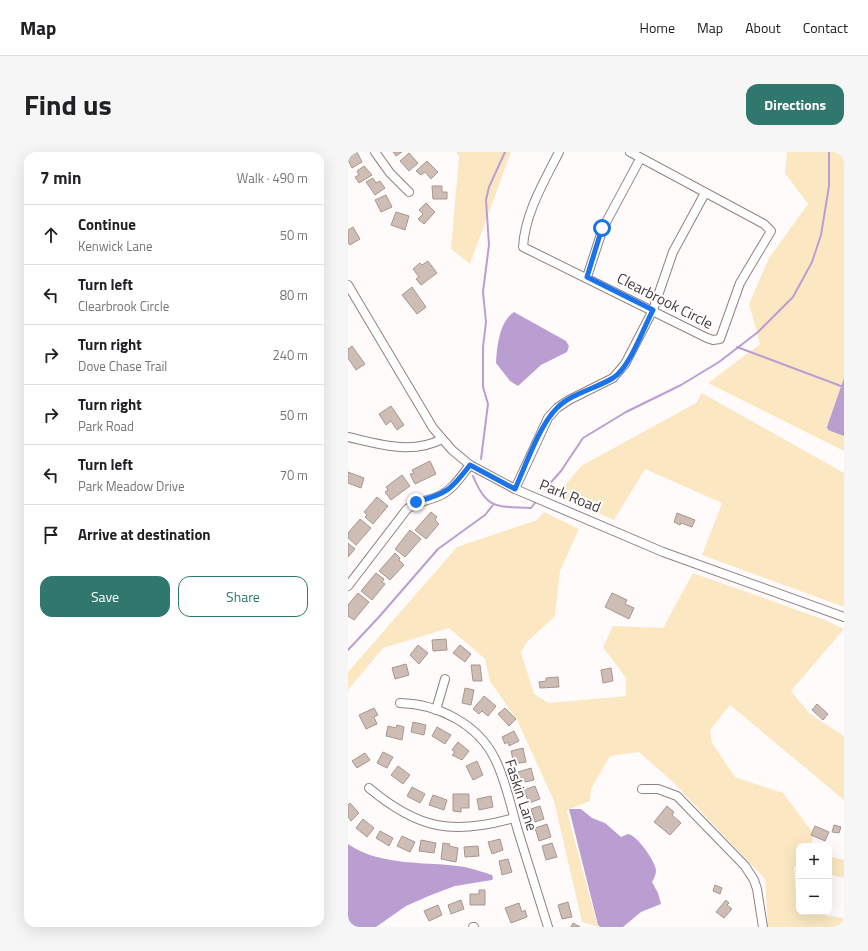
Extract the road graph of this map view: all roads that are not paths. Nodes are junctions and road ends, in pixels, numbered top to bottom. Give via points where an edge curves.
1 (374, 152) edge
2 (559, 152) edge
3 (630, 152) edge
4 (640, 159) junction
5 (408, 192) dead end
6 (705, 193) junction
7 (587, 277) junction
8 (348, 285) edge
9 (653, 310) junction
10 (348, 437) edge
11 (442, 439) junction
12 (470, 465) junction
13 (515, 489) junction
14 (348, 586) edge
15 (844, 617) edge
16 (445, 679) dead end
17 (400, 703) dead end
18 (436, 710) junction
19 (369, 788) dead end
20 (642, 789) dead end
21 (514, 818) junction
22 (548, 927) edge
23 (763, 927) edge

1 - 5 street
2 - 7 street, Clearbrook Circle via 533,203 523,234 523,247
3 - 4 street, Clearbrook Circle
4 - 6 street, Clearbrook Circle
4 - 7 street via 602,228
6 - 9 street via 673,252
6 - 9 street, Clearbrook Circle via 764,224 771,231 740,283 720,339 707,338
7 - 9 street, Clearbrook Circle
8 - 11 street, Park Road
9 - 13 street via 619,373 568,400 548,418
10 - 11 street via 382,445 416,448 429,446
11 - 12 street, Park Road
12 - 13 street, Park Road
12 - 14 street via 449,490 439,496 416,502 407,509
13 - 15 street, Park Road via 663,552
16 - 18 street
17 - 18 street, Faskin Lane
18 - 21 street, Faskin Lane via 468,726 490,750 498,765
19 - 21 street via 396,809 435,825 478,827
20 - 23 street via 658,789 677,796 745,866 757,889
21 - 22 street, Faskin Lane

